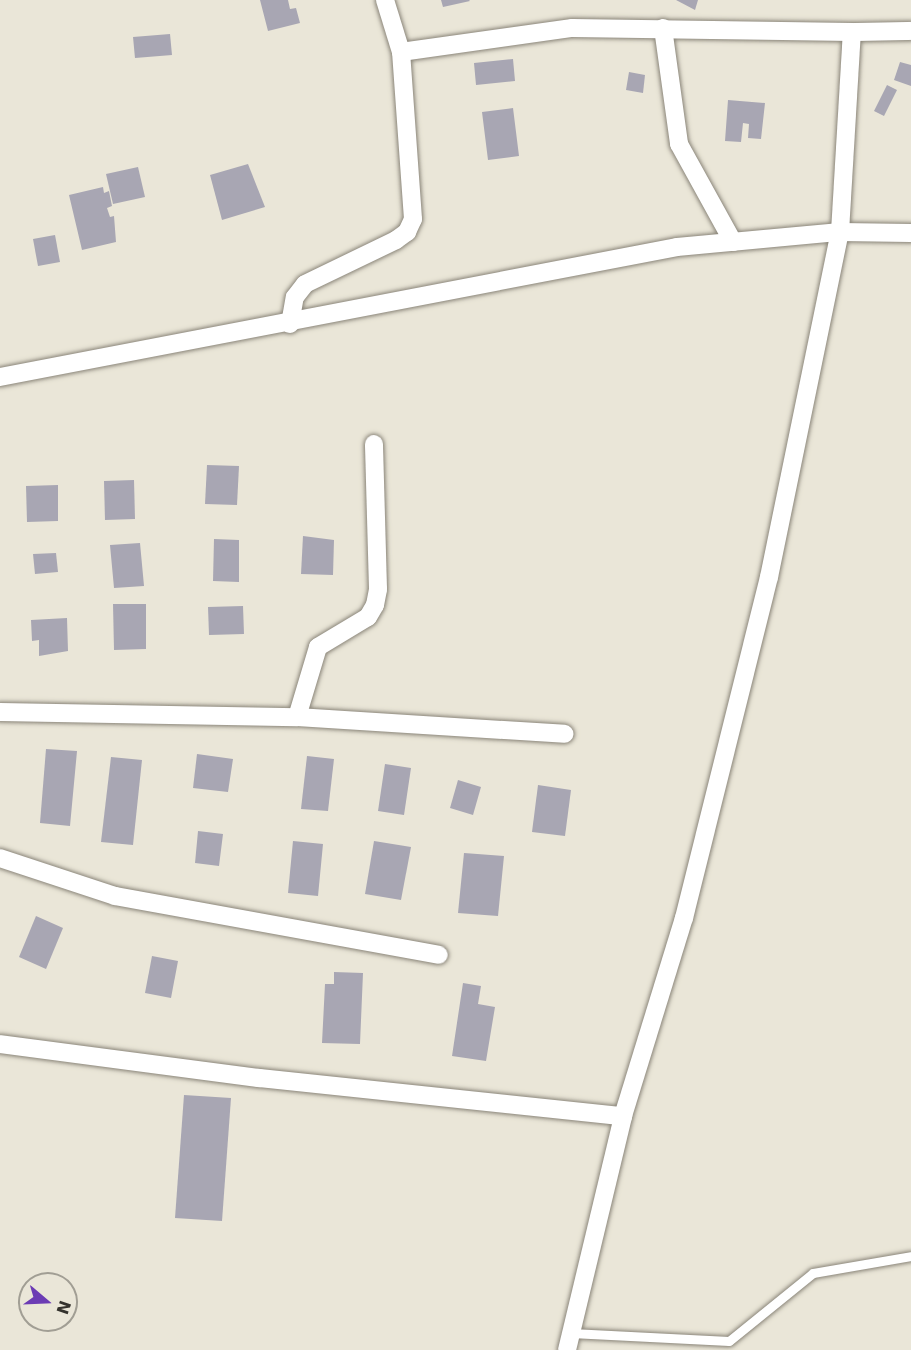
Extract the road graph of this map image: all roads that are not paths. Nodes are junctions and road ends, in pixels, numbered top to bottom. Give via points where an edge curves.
1 (385, 0) edge
2 (663, 28) junction
3 (911, 31) edge
4 (852, 32) junction
5 (401, 52) junction
6 (840, 232) junction
7 (911, 233) edge
8 (732, 242) junction
9 (290, 324) junction
10 (0, 376) edge
11 (374, 444) dead end
12 (0, 712) edge
13 (297, 717) junction
14 (564, 735) dead end
15 (0, 858) edge
16 (439, 955) dead end
17 (0, 1044) edge
18 (623, 1116) junction
19 (911, 1256) edge
20 (569, 1342) edge

1 - 5 street
2 - 4 street
2 - 5 street via 572,28
2 - 8 street via 679,144
3 - 4 street
4 - 6 street
5 - 9 street via 414,219 407,232 396,240 330,268 305,284 295,297
6 - 7 street
6 - 8 street
6 - 18 street via 769,577 684,918
8 - 9 street via 677,247
9 - 10 street
11 - 13 street via 378,589 375,605 368,617 318,647
12 - 13 street
13 - 14 street
15 - 16 street via 115,896
17 - 18 street via 259,1078
18 - 20 street
19 - 20 lane via 813,1273 729,1341

